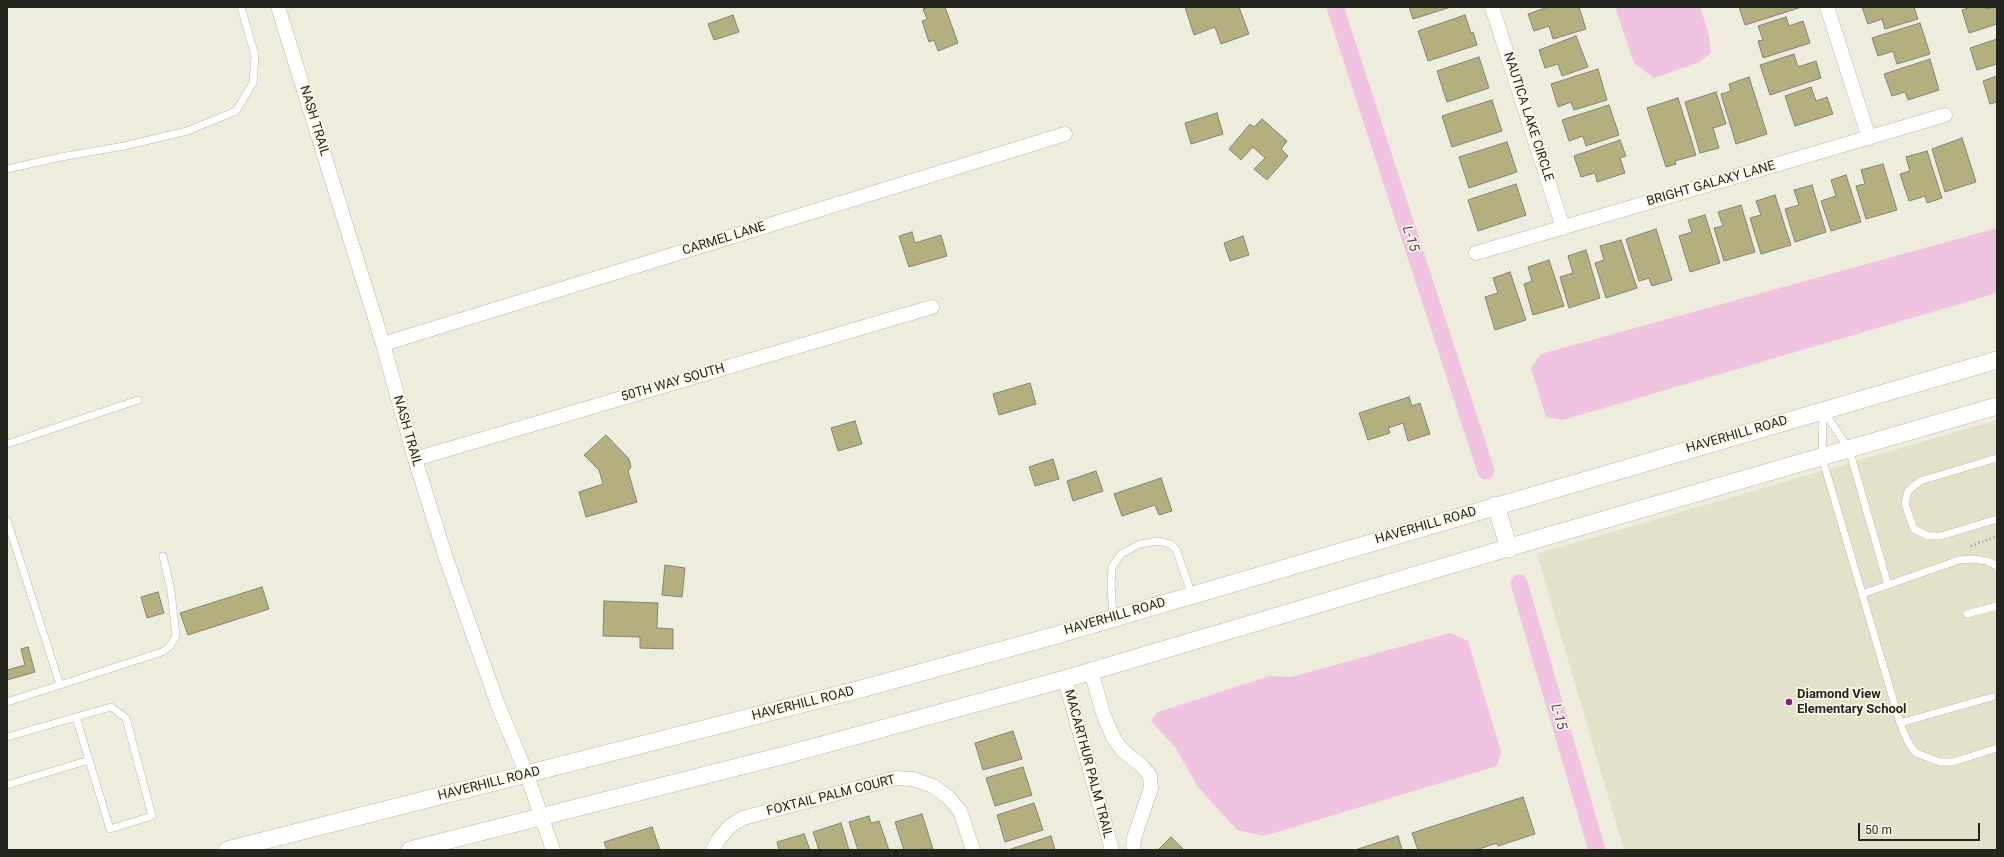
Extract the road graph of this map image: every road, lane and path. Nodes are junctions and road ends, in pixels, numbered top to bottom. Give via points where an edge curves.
1 (241, 7) edge
2 (278, 7) edge
3 (1492, 7) edge
4 (1827, 7) edge
5 (1945, 114) dead end
6 (1064, 134) dead end
7 (1869, 138) junction
8 (7, 169) edge
9 (1563, 228) junction
10 (1476, 253) dead end
11 (932, 307) dead end
12 (383, 344) junction
13 (1997, 360) edge
14 (138, 400) dead end
15 (1997, 406) edge
16 (1823, 410) junction
17 (7, 444) edge
18 (1849, 450) junction
19 (1822, 457) junction
20 (1997, 458) edge
21 (415, 459) junction
22 (1496, 505) junction
23 (1997, 519) edge
24 (7, 520) edge
25 (1997, 536) edge
26 (1971, 546) dead end
27 (1509, 548) junction
28 (163, 556) dead end
29 (1997, 566) edge
30 (1888, 584) junction
31 (1862, 594) junction
32 (1192, 595) junction
33 (1997, 606) edge
34 (1967, 614) dead end
35 (1113, 618) junction
36 (1090, 671) junction
37 (1065, 679) junction
38 (60, 685) junction
39 (1992, 697) dead end
40 (7, 702) edge
41 (76, 717) junction
42 (1900, 722) junction
43 (7, 737) edge
44 (1997, 748) edge
45 (89, 760) junction
46 (527, 775) junction
47 (7, 785) edge
48 (542, 817) junction
49 (227, 850) edge
50 (410, 850) edge
51 (553, 850) edge
52 (713, 850) edge
53 (973, 850) edge
54 (1112, 850) edge
55 (1133, 850) edge

1 - 8 lane via 254,56 254,83 236,112 187,131
2 - 12 street, NASH TRAIL
3 - 9 street, NAUTICA LAKE CIRCLE
4 - 7 street
5 - 7 street, BRIGHT GALAXY LANE
6 - 12 street, CARMEL LANE
7 - 9 street, BRIGHT GALAXY LANE
9 - 10 street, BRIGHT GALAXY LANE
11 - 21 street, 50TH WAY SOUTH
12 - 21 street, NASH TRAIL
13 - 16 street, HAVERHILL ROAD
14 - 17 lane
15 - 18 street
16 - 18 lane
16 - 19 lane
16 - 22 street, HAVERHILL ROAD
18 - 19 street
18 - 30 lane
19 - 27 street
19 - 31 lane
20 - 23 lane via 1920,481 1908,491 1905,504 1914,529 1928,536 1941,536
21 - 46 street, NASH TRAIL via 495,698
22 - 27 street
22 - 32 street, HAVERHILL ROAD
24 - 38 lane
25 - 26 path
27 - 36 street
28 - 38 lane via 171,591 176,636 170,646 162,652
29 - 30 lane via 1987,561 1960,560
30 - 31 lane
31 - 42 lane
32 - 35 street, HAVERHILL ROAD
32 - 35 lane via 1176,550 1170,544 1158,541 1140,544 1121,554 1112,567
33 - 34 lane
35 - 46 street, HAVERHILL ROAD via 861,689
36 - 37 street
36 - 55 street, MACARTHUR PALM TRAIL via 1113,737 1122,750 1150,776 1151,788 1134,838
37 - 48 street via 789,754
37 - 54 street, MACARTHUR PALM TRAIL
38 - 40 lane
39 - 42 lane
41 - 43 lane
41 - 45 lane
41 - 45 lane via 111,707 126,718 152,816 110,829
42 - 44 lane via 1908,742 1916,753 1940,762 1953,762
45 - 47 lane
46 - 48 street, NASH TRAIL
46 - 49 street, HAVERHILL ROAD
48 - 50 street
48 - 51 street, NASH TRAIL
52 - 53 street, FOXTAIL PALM COURT via 730,826 743,818 896,778 913,779 933,786 948,797 960,811

